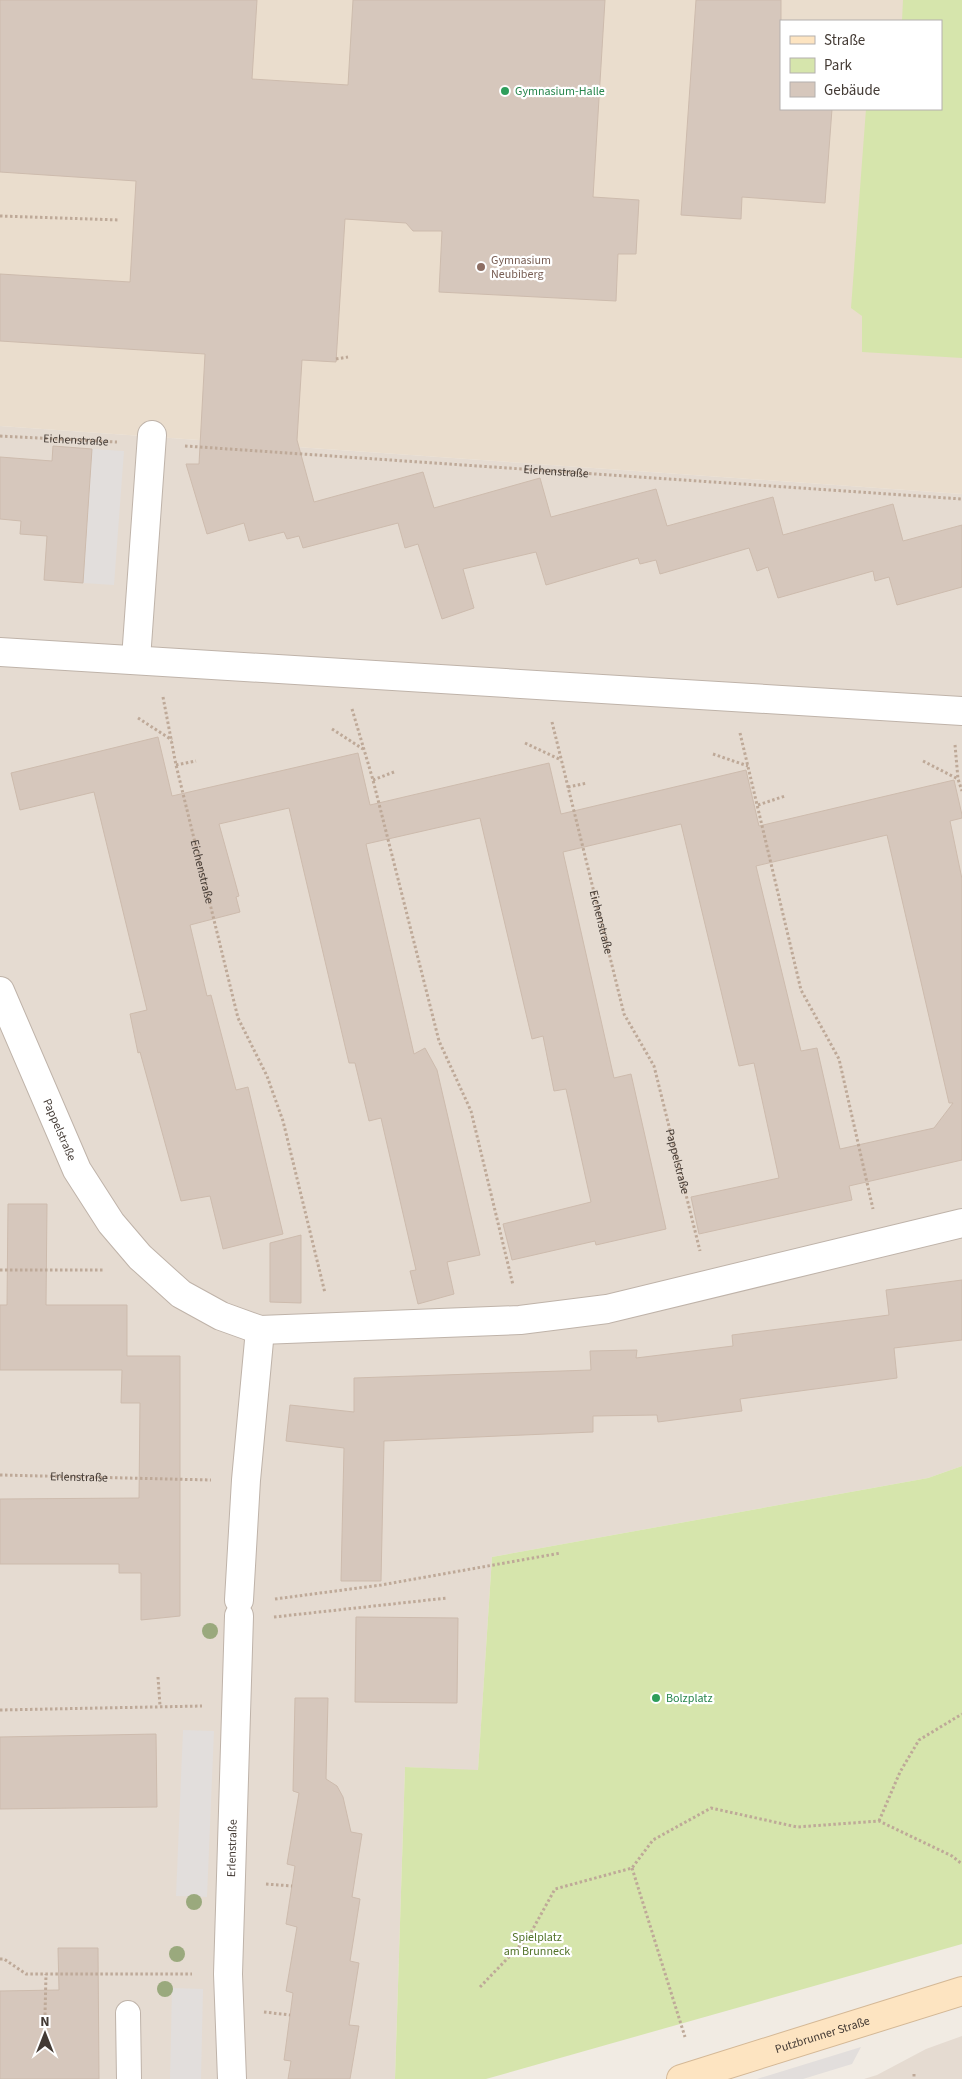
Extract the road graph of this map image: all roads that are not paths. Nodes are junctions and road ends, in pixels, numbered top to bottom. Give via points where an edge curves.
1 (152, 440) road end
2 (0, 652) edge
3 (145, 660) junction
4 (956, 710) edge
5 (0, 991) edge
6 (962, 1223) edge
7 (260, 1330) junction
8 (962, 1991) edge
9 (128, 2013) dead end
10 (129, 2079) edge
11 (232, 2079) edge
12 (681, 2079) edge

1 - 3 street
2 - 3 street
3 - 4 street
5 - 7 street, Pappelstraße via 77,1170 111,1223 140,1258 181,1294 221,1316
6 - 7 street, Pappelstraße via 607,1309 520,1320
7 - 11 street, Erlenstraße via 246,1480 235,1705 228,1974
8 - 12 main road, Putzbrunner Straße
9 - 10 lane

